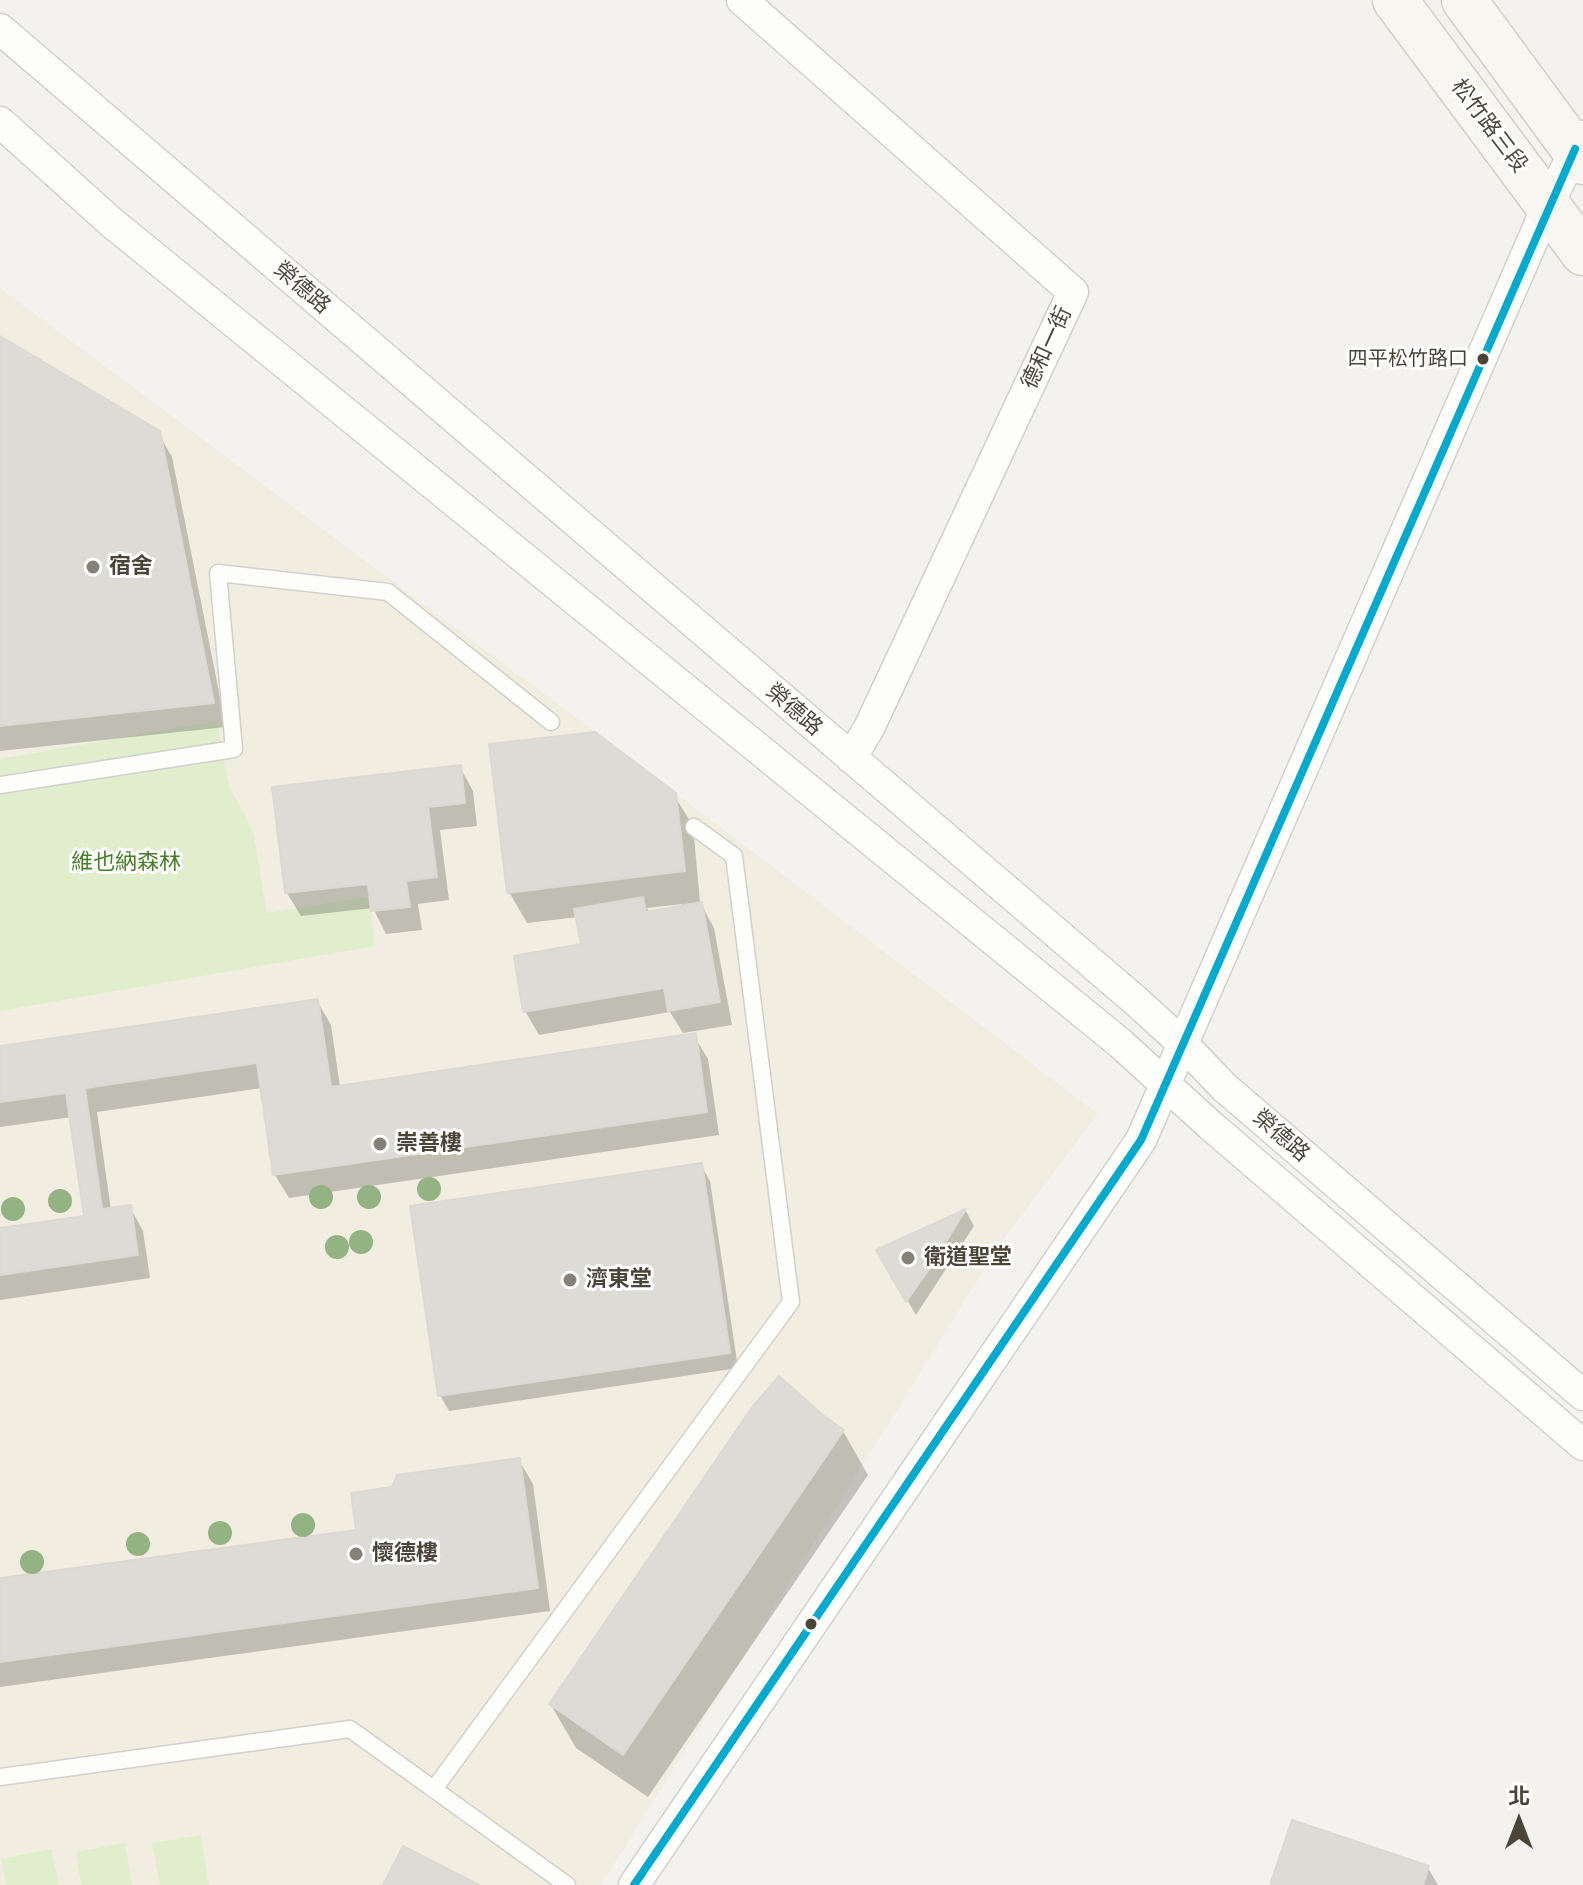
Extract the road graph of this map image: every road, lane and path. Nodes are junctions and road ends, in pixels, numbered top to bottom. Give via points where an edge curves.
1 (742, 0) edge
2 (1395, 0) edge
3 (1464, 0) edge
4 (0, 29) edge
5 (0, 122) edge
6 (1580, 148) edge
7 (1548, 205) junction
8 (1583, 253) edge
9 (551, 722) dead end
10 (851, 758) junction
11 (0, 785) edge
12 (694, 827) dead end
13 (1182, 1043) junction
14 (1165, 1082) junction
15 (1583, 1395) edge
16 (1583, 1445) edge
17 (0, 1777) edge
18 (434, 1789) junction
19 (567, 1885) edge
20 (634, 1885) edge

1 - 10 street, 德和一街 via 1073,292
2 - 7 street, 松竹路三段
3 - 6 street
4 - 10 street, 榮德路
5 - 14 street, 榮德路 via 111,222
6 - 7 street
7 - 8 street, 松竹路三段
7 - 13 street
9 - 11 lane via 388,592 218,573 234,749
10 - 13 street, 榮德路
12 - 18 lane via 734,856 791,1302
13 - 14 street
13 - 15 street, 榮德路 via 1224,1087
14 - 16 street, 榮德路
14 - 20 street via 1141,1140
17 - 18 lane via 350,1729
18 - 19 lane

